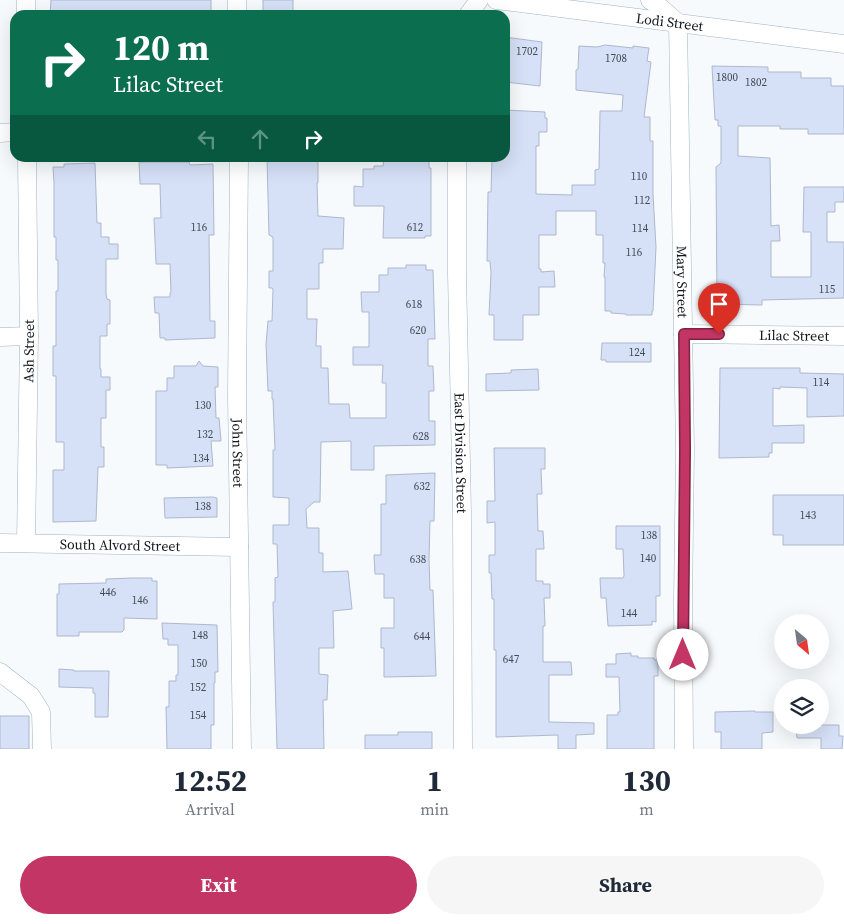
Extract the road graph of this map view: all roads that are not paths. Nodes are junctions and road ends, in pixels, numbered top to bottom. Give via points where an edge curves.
1 (496, 0) edge
2 (650, 0) edge
3 (678, 23) junction
4 (844, 44) edge
5 (27, 162) edge
6 (239, 162) edge
7 (457, 162) edge
8 (684, 334) junction
9 (29, 336) junction
10 (844, 336) edge
11 (0, 337) edge
12 (0, 543) edge
13 (26, 543) junction
14 (239, 547) junction
15 (0, 672) edge
16 (42, 749) edge
17 (242, 749) edge
18 (463, 749) edge
19 (684, 749) edge

1 - 3 street, Lodi Street
2 - 3 street
3 - 4 street, Lodi Street
3 - 8 street, Mary Street
5 - 9 street, Ash Street
6 - 14 street, John Street
7 - 18 street, East Division Street
8 - 10 street, Lilac Street
8 - 19 street, Mary Street
9 - 11 street
9 - 13 street, Ash Street
12 - 13 street, South Alvord Street
13 - 14 street, South Alvord Street
14 - 17 street, John Street
15 - 16 street via 31,696 40,712

